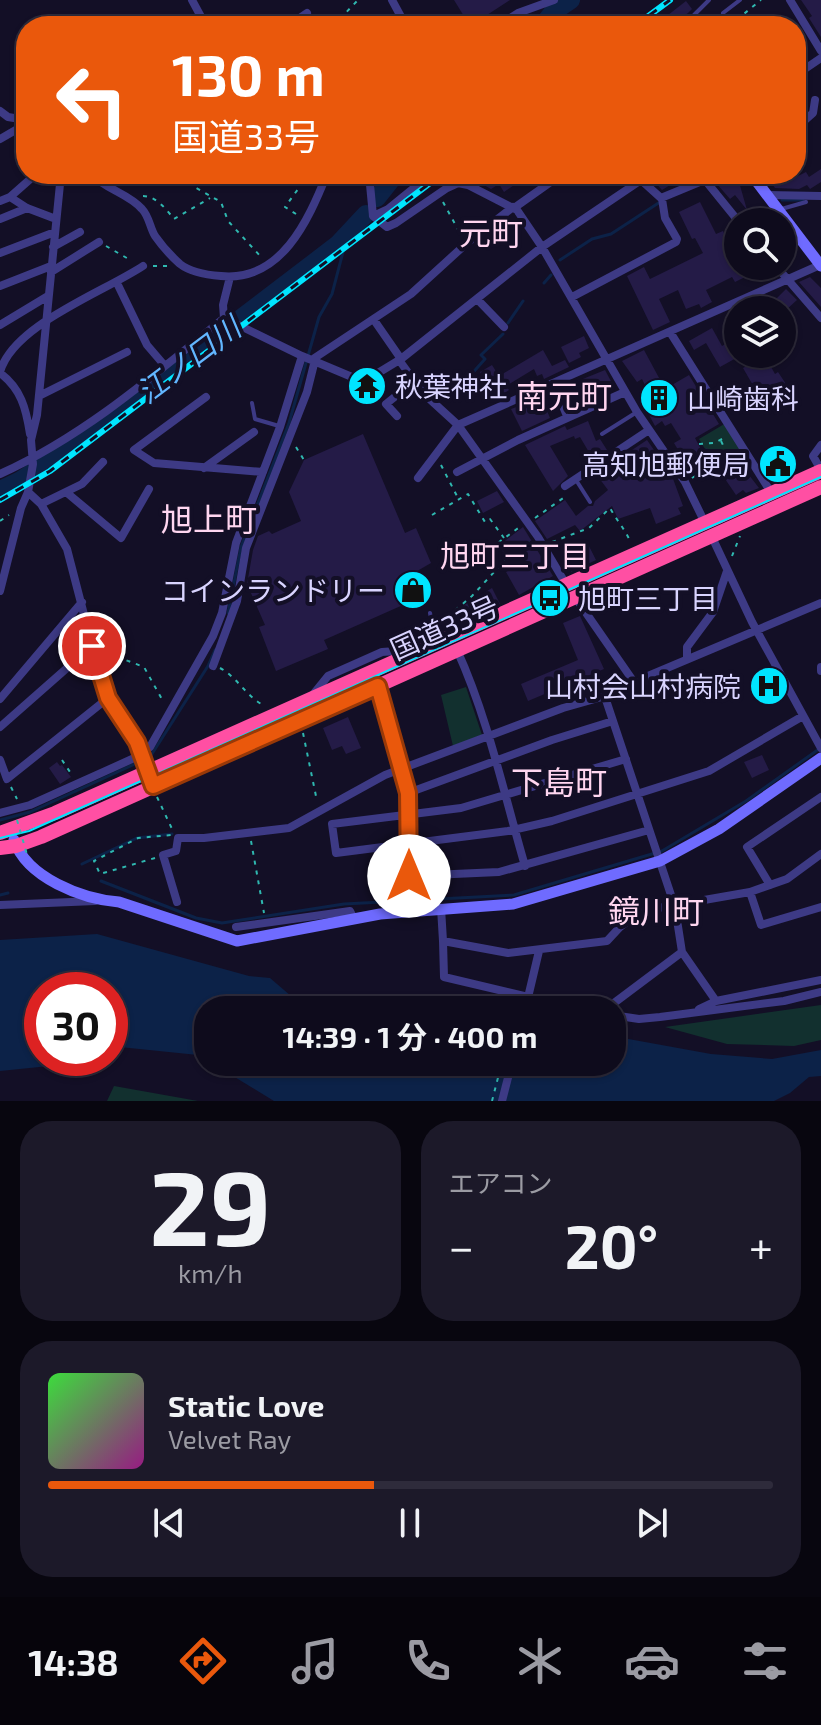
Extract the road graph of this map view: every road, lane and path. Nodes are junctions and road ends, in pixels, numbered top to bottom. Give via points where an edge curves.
1 (358, 0) edge
2 (554, 0) edge
3 (709, 0) edge
4 (740, 0) edge
5 (761, 0) edge
6 (307, 13) dead end
7 (723, 13) dead end
8 (303, 16) edge
9 (343, 16) edge
10 (513, 16) edge
11 (694, 16) edge
12 (741, 16) edge
13 (806, 26) edge
14 (821, 51) edge
15 (815, 100) dead end
16 (806, 119) edge
17 (25, 184) edge
18 (60, 184) edge
19 (101, 184) edge
20 (190, 184) edge
21 (302, 184) edge
22 (323, 184) edge
23 (370, 184) edge
24 (419, 184) edge
25 (456, 184) edge
26 (463, 184) edge
27 (548, 184) edge
28 (633, 184) edge
29 (649, 184) edge
30 (695, 184) edge
31 (708, 184) edge
32 (759, 184) edge
33 (438, 194) junction
34 (125, 196) junction
35 (10, 197) junction
36 (212, 197) junction
37 (661, 198) junction
38 (819, 198) edge
39 (0, 201) edge
40 (783, 204) junction
41 (27, 208) junction
42 (513, 208) junction
43 (728, 208) edge
44 (779, 208) edge
45 (373, 216) junction
46 (0, 219) edge
47 (56, 219) junction
48 (307, 220) junction
49 (55, 232) junction
50 (80, 232) dead end
51 (99, 242) joint
52 (467, 243) junction
53 (53, 247) junction
54 (542, 247) junction
55 (0, 253) edge
56 (268, 264) junction
57 (181, 265) junction
58 (820, 265) edge
59 (143, 266) junction
60 (51, 269) junction
61 (230, 277) junction
62 (796, 277) edge
63 (789, 280) joint
64 (117, 283) junction
65 (0, 286) edge
66 (48, 296) junction
67 (572, 297) junction
68 (477, 299) junction
69 (226, 318) junction
70 (821, 318) edge
71 (374, 320) junction
72 (45, 321) junction
73 (0, 325) edge
74 (504, 327) dead end
75 (670, 332) junction
76 (127, 352) dead end
77 (309, 358) junction
78 (400, 360) junction
79 (607, 361) junction
80 (165, 366) junction
81 (0, 372) edge
82 (365, 379) junction
83 (413, 382) junction
84 (552, 384) junction
85 (625, 392) junction
86 (352, 395) dead end
87 (39, 396) junction
88 (206, 397) dead end
89 (252, 403) dead end
90 (637, 412) junction
91 (564, 414) dead end
92 (397, 416) dead end
93 (458, 425) junction
94 (280, 427) junction
95 (649, 430) junction
96 (254, 432) dead end
97 (291, 433) junction
98 (734, 433) junction
99 (602, 434) dead end
100 (31, 440) junction
101 (721, 441) junction
102 (699, 444) dead end
103 (741, 445) junction
104 (821, 445) edge
105 (727, 454) junction
106 (434, 456) junction
107 (482, 458) junction
108 (304, 460) dead end
109 (33, 461) junction
110 (103, 462) dead end
111 (203, 469) junction
112 (821, 471) edge
113 (263, 472) junction
114 (457, 472) dead end
115 (0, 474) edge
116 (418, 478) dead end
117 (575, 479) junction
118 (685, 482) junction
119 (565, 486) joint
120 (821, 487) edge
121 (149, 489) dead end
122 (28, 492) junction
123 (66, 492) junction
124 (771, 493) junction
125 (459, 499) junction
126 (590, 502) dead end
127 (41, 504) junction
128 (780, 506) junction
129 (432, 515) dead end
130 (747, 520) junction
131 (527, 523) junction
132 (708, 529) junction
133 (538, 537) junction
134 (504, 538) junction
135 (544, 546) junction
136 (454, 552) dead end
137 (635, 554) junction
138 (506, 560) junction
139 (485, 564) dead end
140 (727, 571) junction
141 (0, 586) edge
142 (234, 588) junction
143 (570, 591) junction
144 (82, 602) junction
145 (821, 603) edge
146 (430, 613) dead end
147 (86, 628) junction
148 (756, 629) junction
149 (92, 646) junction
150 (435, 646) junction
151 (457, 650) junction
152 (687, 659) junction
153 (208, 663) junction
154 (636, 685) junction
155 (378, 686) junction
156 (605, 697) junction
157 (108, 698) junction
158 (0, 699) edge
159 (278, 713) junction
160 (170, 714) junction
161 (803, 716) junction
162 (300, 720) junction
163 (613, 721) junction
164 (0, 727) edge
165 (488, 736) junction
166 (819, 744) edge
167 (821, 758) edge
168 (626, 759) junction
169 (0, 760) edge
170 (62, 760) dead end
171 (495, 761) junction
172 (146, 766) junction
173 (402, 769) junction
174 (7, 779) junction
175 (78, 783) junction
176 (408, 793) junction
177 (505, 796) junction
178 (638, 796) junction
179 (821, 797) edge
180 (22, 808) junction
181 (321, 809) junction
182 (0, 813) edge
183 (410, 815) junction
184 (9, 828) edge
185 (514, 829) junction
186 (649, 830) junction
187 (250, 831) junction
188 (177, 837) junction
189 (409, 843) junction
190 (16, 846) junction
191 (0, 848) edge
192 (821, 854) edge
193 (163, 855) junction
194 (28, 858) dead end
195 (660, 860) junction
196 (525, 866) junction
197 (409, 876) junction
198 (770, 885) junction
199 (750, 892) junction
200 (409, 896) dead end
201 (104, 901) junction
202 (177, 902) dead end
203 (0, 905) edge
204 (675, 907) junction
205 (821, 907) edge
206 (441, 908) junction
207 (354, 919) junction
208 (266, 923) junction
209 (236, 927) dead end
210 (443, 941) junction
211 (539, 951) junction
212 (682, 952) junction
213 (821, 980) edge
214 (821, 992) edge
215 (529, 996) joint
216 (626, 999) edge
217 (716, 1001) junction
218 (688, 1014) junction
219 (626, 1016) edge
220 (498, 1076) edge
221 (508, 1076) edge
222 (492, 1101) edge
223 (502, 1101) edge

1 - 9 path
2 - 10 street
3 - 11 lane
4 - 7 lane
5 - 12 path
6 - 8 street
13 - 14 street
15 - 16 street
17 - 35 street
18 - 47 street
19 - 34 street
20 - 36 path
21 - 48 path via 285,207
22 - 48 street
23 - 45 street
24 - 45 street
25 - 33 street
26 - 42 street
27 - 42 street
28 - 54 street
29 - 37 street
30 - 37 street
31 - 43 street
32 - 40 street
33 - 45 street via 387,227
33 - 52 path
34 - 36 path via 148,196 174,219
34 - 57 street via 143,209 155,236
35 - 39 street
35 - 41 street
36 - 56 path
37 - 67 street via 676,242
38 - 40 street
40 - 44 lane
40 - 58 street
41 - 46 street
41 - 47 street
42 - 52 street
42 - 54 street
47 - 49 street
48 - 56 street
49 - 53 street
49 - 55 street
50 - 53 street
51 - 59 path
51 - 60 street
52 - 71 street
53 - 60 street
54 - 67 street
54 - 68 street
56 - 61 street via 247,276
57 - 59 path
57 - 61 street
58 - 62 street
59 - 64 street
60 - 65 street
60 - 66 street
61 - 69 street via 223,305
63 - 70 street
63 - 75 street
64 - 72 street
64 - 80 street via 147,345
66 - 72 street
66 - 73 street
67 - 79 street
68 - 74 street
68 - 78 street
69 - 77 street
69 - 80 street
71 - 77 street
71 - 78 street
72 - 81 street via 4,358
72 - 87 street
75 - 79 street
75 - 98 street
76 - 87 street
77 - 82 street
77 - 94 street
77 - 97 street via 307,392
78 - 82 street
78 - 83 street
79 - 84 street
79 - 85 street
80 - 109 street
81 - 100 street via 15,384 23,401
82 - 86 lane
83 - 92 street via 386,404
83 - 93 street
84 - 91 lane
84 - 93 street
85 - 90 street
85 - 107 street
87 - 100 street
88 - 111 street via 134,450 154,463
89 - 94 lane via 255,419
90 - 95 street
90 - 99 lane
93 - 106 street
93 - 107 street
94 - 113 street
95 - 117 street
95 - 118 street
96 - 111 street
97 - 108 path
97 - 142 street
98 - 101 path
98 - 103 street
100 - 109 street
101 - 102 path
101 - 105 path
103 - 105 path
103 - 124 street
104 - 112 street via 813,456
105 - 118 path
106 - 116 street
106 - 125 path
107 - 114 street
107 - 131 street
109 - 115 street
109 - 122 street
110 - 123 street
111 - 113 street
112 - 124 highway, 国道33号
113 - 142 street via 236,543
117 - 119 street
117 - 126 lane
118 - 132 street
119 - 131 path via 566,496
120 - 128 highway, 国道33号
121 - 123 street via 121,538
122 - 127 street
122 - 141 street
123 - 127 street
124 - 128 street
124 - 132 highway, 国道33号
125 - 129 path
125 - 134 path via 468,494 485,522 490,519
127 - 144 street via 67,549
128 - 130 highway, 国道33号
130 - 132 highway, 国道33号
130 - 140 path
131 - 133 street
131 - 134 path
132 - 137 highway, 国道33号
132 - 140 street
132 - 143 highway, 国道33号
133 - 135 street
133 - 138 path
134 - 136 path via 465,567
135 - 137 path via 589,528 610,508
135 - 143 street
137 - 143 highway, 国道33号
138 - 139 path via 491,557
138 - 150 path
140 - 148 street
140 - 152 street via 713,612 687,647
142 - 153 street
143 - 150 highway, 国道33号
143 - 151 highway, 国道33号
143 - 154 street
144 - 147 street
144 - 158 street
145 - 148 street
146 - 150 lane
147 - 149 street
147 - 160 path via 115,656 144,667
148 - 152 street
148 - 161 street
149 - 157 street
149 - 164 street
150 - 151 highway, 国道33号
150 - 155 highway, 国道33号
150 - 159 highway, 国道33号
151 - 165 street
152 - 154 street
153 - 159 path
153 - 160 street
154 - 156 street
155 - 162 highway, 国道33号
155 - 173 street
156 - 163 street
156 - 165 street
157 - 172 street
157 - 174 street
159 - 172 highway, 国道33号
160 - 172 street via 150,747
161 - 166 street
161 - 178 street via 709,771
162 - 172 highway, 国道33号
162 - 181 path
163 - 168 street
163 - 171 street
165 - 171 street
165 - 173 street
167 - 195 street via 719,829
168 - 177 street
168 - 178 street
169 - 174 street
170 - 175 path
171 - 176 street
171 - 177 street
172 - 175 street
172 - 184 highway, 国道33号
172 - 188 path
172 - 190 highway, 国道33号
173 - 176 street
173 - 181 street
174 - 180 path
175 - 180 street
176 - 183 street
177 - 183 street
177 - 185 street
178 - 185 street
178 - 186 street
179 - 198 street via 747,847
180 - 182 street
181 - 187 street via 289,828
183 - 189 street
183 - 189 street via 332,824 336,853
184 - 190 street
184 - 194 path, bridge
185 - 189 street
185 - 196 street
186 - 195 street
186 - 196 street
187 - 188 street
187 - 208 path
188 - 193 street via 176,851
188 - 193 path via 138,838 94,861 100,874
189 - 197 street
190 - 191 highway, 国道33号
190 - 201 street via 54,882
192 - 198 street
193 - 202 street
195 - 204 street
195 - 206 street via 513,904
196 - 197 street
197 - 200 street
198 - 199 street
199 - 204 street
199 - 205 street via 761,925
201 - 203 street
201 - 207 street via 237,941
204 - 211 street via 641,911 607,941
204 - 212 street
206 - 207 street
206 - 210 street
207 - 208 street via 350,911
208 - 209 street
210 - 211 street via 508,953
210 - 215 street via 444,977
211 - 215 street
212 - 216 street
212 - 217 street
213 - 217 street
214 - 218 street
217 - 218 street
218 - 219 street
220 - 222 path
221 - 223 street

